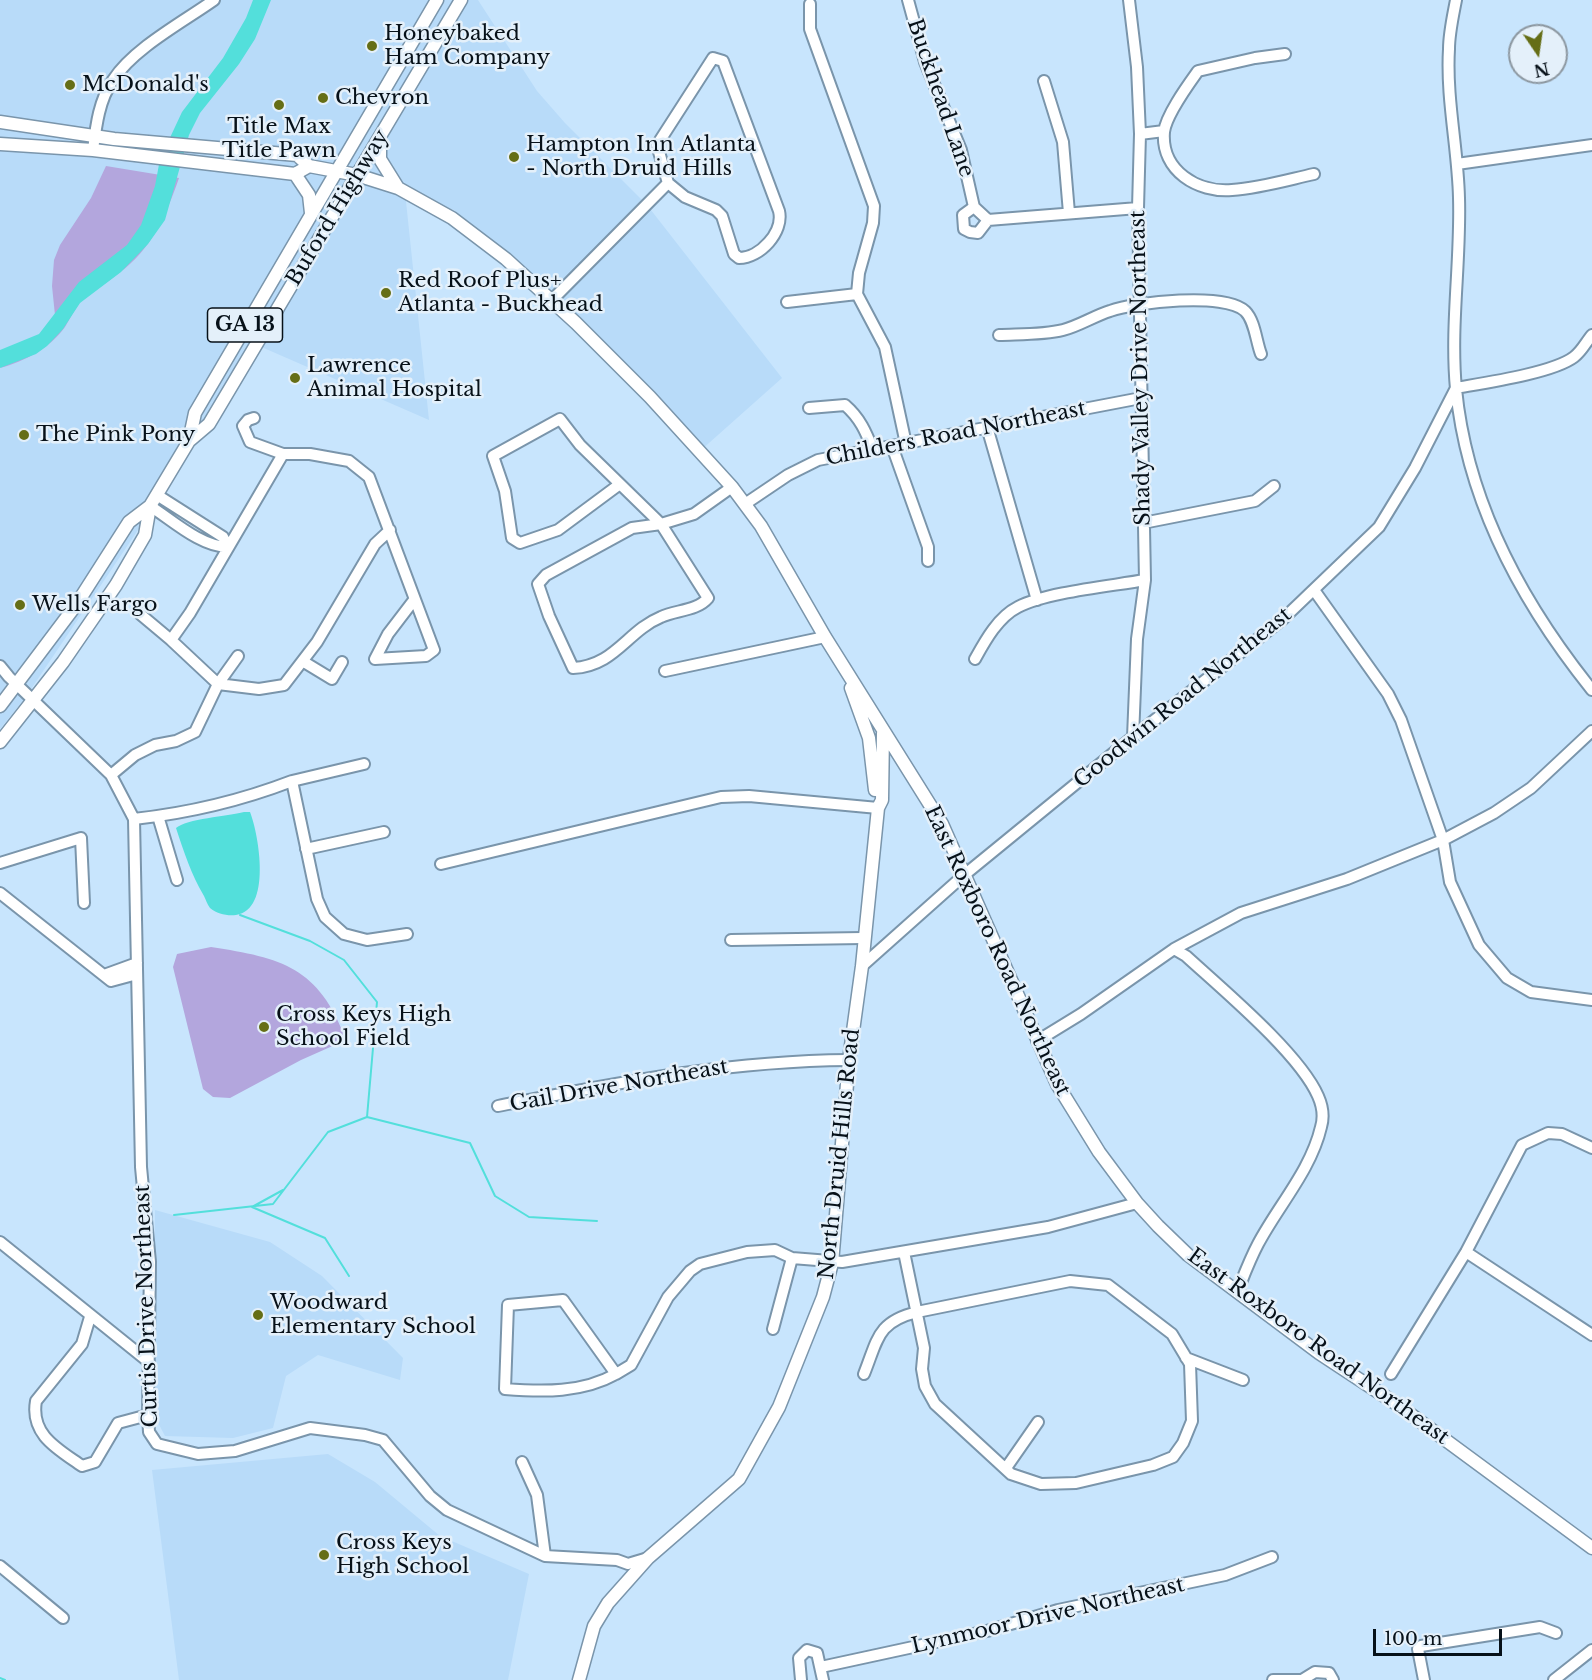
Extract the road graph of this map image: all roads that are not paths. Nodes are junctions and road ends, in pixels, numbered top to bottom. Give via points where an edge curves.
1 (214, 0) edge
2 (437, 0) edge
3 (461, 0) edge
4 (908, 0) edge
5 (1129, 0) edge
6 (1456, 0) edge
7 (810, 4) dead end
8 (1286, 54) dead end
9 (1044, 81) dead end
10 (0, 122) edge
11 (1164, 131) junction
12 (1140, 134) junction
13 (95, 135) junction
14 (380, 137) junction
15 (0, 144) edge
16 (1592, 145) edge
17 (93, 150) junction
18 (1457, 164) junction
19 (309, 166) junction
20 (336, 170) junction
21 (295, 174) junction
22 (1314, 174) dead end
23 (357, 175) junction
24 (668, 183) junction
25 (398, 188) junction
26 (974, 207) junction
27 (1138, 208) junction
28 (1069, 213) junction
29 (311, 214) junction
30 (988, 220) junction
31 (857, 294) junction
32 (552, 300) junction
33 (787, 302) dead end
34 (1142, 303) junction
35 (999, 335) dead end
36 (1592, 335) edge
37 (1261, 354) dead end
38 (1456, 388) junction
39 (1141, 398) junction
40 (809, 408) dead end
41 (254, 418) dead end
42 (987, 427) junction
43 (189, 441) junction
44 (906, 444) junction
45 (892, 447) junction
46 (873, 450) junction
47 (283, 454) junction
48 (620, 484) junction
49 (1274, 486) dead end
50 (732, 487) junction
51 (153, 500) junction
52 (745, 504) junction
53 (1143, 523) junction
54 (661, 524) junction
55 (390, 530) junction
56 (228, 547) junction
57 (928, 561) dead end
58 (1145, 579) junction
59 (1314, 590) junction
60 (414, 600) junction
61 (1037, 600) junction
62 (140, 614) dead end
63 (825, 637) junction
64 (171, 640) junction
65 (238, 656) dead end
66 (975, 659) dead end
67 (304, 662) junction
68 (342, 663) dead end
69 (842, 664) junction
70 (0, 666) edge
71 (665, 671) dead end
72 (218, 684) junction
73 (17, 685) junction
74 (1592, 690) edge
75 (34, 700) junction
76 (0, 706) edge
77 (883, 729) junction
78 (1592, 731) edge
79 (1133, 737) junction
80 (0, 742) edge
81 (364, 764) dead end
82 (111, 775) junction
83 (292, 781) junction
84 (879, 808) junction
85 (158, 816) junction
86 (134, 819) junction
87 (384, 832) dead end
88 (1443, 840) junction
89 (306, 849) junction
90 (0, 863) edge
91 (441, 864) dead end
92 (963, 876) junction
93 (177, 880) dead end
94 (0, 893) edge
95 (84, 903) dead end
96 (406, 934) dead end
97 (863, 938) junction
98 (731, 940) dead end
99 (1174, 949) junction
100 (862, 966) junction
101 (137, 968) junction
102 (1592, 1000) edge
103 (1037, 1041) junction
104 (849, 1060) junction
105 (498, 1106) dead end
106 (1592, 1148) edge
107 (1137, 1203) junction
108 (0, 1242) edge
109 (904, 1252) junction
110 (1466, 1252) junction
111 (792, 1258) junction
112 (832, 1263) junction
113 (1238, 1290) junction
114 (917, 1312) junction
115 (90, 1317) junction
116 (773, 1329) dead end
117 (1592, 1335) edge
118 (1186, 1358) junction
119 (149, 1362) junction
120 (616, 1374) junction
121 (864, 1374) dead end
122 (1391, 1374) dead end
123 (1243, 1380) dead end
124 (148, 1415) junction
125 (1038, 1422) dead end
126 (522, 1462) dead end
127 (1008, 1474) junction
128 (1592, 1548) edge
129 (545, 1556) junction
130 (1272, 1557) dead end
131 (648, 1558) junction
132 (0, 1566) edge
133 (63, 1618) dead end
134 (1556, 1633) dead end
135 (1592, 1650) edge
136 (821, 1666) junction
137 (579, 1680) edge
138 (801, 1680) edge
139 (823, 1680) edge
140 (1273, 1680) edge
141 (1301, 1680) edge
142 (1333, 1680) edge
143 (1424, 1680) edge
144 (1554, 1680) edge

1 - 13 street via 123,67 106,93
2 - 20 main road, Buford Highway / GA 13
3 - 14 main road, Buford Highway / GA 13
4 - 26 street, Buckhead Lane via 925,62 961,150
5 - 12 street, Shady Valley Drive Northeast
6 - 18 street via 1449,50
7 - 31 street via 810,29 874,206
8 - 11 street via 1198,71
9 - 28 street via 1063,142
10 - 13 main road
11 - 12 street
11 - 22 street via 1174,169 1190,183 1204,188 1230,190
12 - 27 street, Shady Valley Drive Northeast
13 - 17 street
13 - 19 main road via 297,155
14 - 23 main road, Buford Highway / GA 13
14 - 25 main road via 380,159
15 - 17 main road
16 - 18 street
17 - 21 main road
18 - 38 street
19 - 20 main road
19 - 21 main road
20 - 23 main road
20 - 29 main road, Buford Highway / GA 13
21 - 29 main road via 309,195
23 - 25 main road
23 - 43 main road, Buford Highway / GA 13 via 209,424
24 - 24 street via 685,197 722,216 734,254 739,258 748,258 778,230 782,220 723,61 713,58 657,145
24 - 32 street
25 - 32 main road via 452,218
26 - 30 street
26 - 30 street via 963,215 964,228 978,233
27 - 28 street
27 - 34 street, Shady Valley Drive Northeast
28 - 30 street
29 - 43 main road, Buford Highway / GA 13 via 195,412
31 - 33 street
31 - 44 street via 885,346
32 - 50 main road via 650,397
34 - 35 street via 1063,330
34 - 37 street via 1236,304 1252,322
34 - 39 street, Shady Valley Drive Northeast
36 - 38 street via 1581,351 1565,362
38 - 59 street, Goodwin Road Northeast via 1379,527
38 - 74 street via 1471,469 1507,561 1541,620
39 - 42 street, Childers Road Northeast
39 - 53 street, Shady Valley Drive Northeast
40 - 46 street via 845,405 856,414
41 - 47 street via 243,426 250,442
42 - 44 street, Childers Road Northeast
42 - 61 street
43 - 51 main road, Buford Highway / GA 13
44 - 45 street, Childers Road Northeast
45 - 46 street, Childers Road Northeast
45 - 57 street via 928,547
46 - 52 street, Childers Road Northeast via 818,460
47 - 55 street via 349,461 369,477
47 - 56 street
48 - 48 street via 580,445 560,418 493,456 505,491 512,538 520,543 558,530
48 - 54 street
49 - 53 street via 1255,501
50 - 52 main road
50 - 54 street via 694,514
51 - 56 street via 219,547
51 - 73 main road, Buford Highway / GA 13 via 129,522 76,605
51 - 75 main road, Buford Highway / GA 13 via 145,535 116,585
52 - 63 main road
53 - 58 street, Shady Valley Drive Northeast
54 - 54 street via 632,528 546,575 538,584 573,668 612,656 658,618 702,605 708,598
55 - 60 street
55 - 67 street via 375,544
56 - 64 street
58 - 61 street
58 - 79 street, Shady Valley Drive Northeast via 1137,639
59 - 79 street, Goodwin Road Northeast
59 - 88 street via 1389,694 1418,762
60 - 60 street via 388,634 375,659 426,656 434,651
61 - 66 street via 1017,607 999,623
62 - 64 street
63 - 69 main road
63 - 71 street
64 - 72 street
65 - 72 street
67 - 68 street via 332,679
67 - 72 street via 284,685 259,689
69 - 77 main road, East Roxboro Road Northeast
69 - 84 main road via 869,738
70 - 73 street, Curtis Drive Northeast
72 - 82 street via 195,732 135,755
73 - 75 street, Curtis Drive Northeast
73 - 76 main road, Buford Highway / GA 13
75 - 80 main road, Buford Highway / GA 13
75 - 82 street, Curtis Drive Northeast
77 - 84 main road, North Druid Hills Road
77 - 92 main road, East Roxboro Road Northeast via 942,824
78 - 88 street via 1531,788
79 - 92 street, Goodwin Road Northeast
81 - 83 street
82 - 86 street, Curtis Drive Northeast
83 - 85 street via 188,813
83 - 89 street
84 - 91 street via 721,797
84 - 97 main road, North Druid Hills Road
85 - 86 street
85 - 93 street
86 - 101 street, Curtis Drive Northeast
87 - 89 street
88 - 99 street via 1347,879 1241,913
88 - 102 street via 1450,882 1463,915 1479,945 1507,978 1531,992
89 - 96 street via 325,917 344,934 367,940
90 - 95 street via 81,838
92 - 100 street, Goodwin Road Northeast
92 - 103 main road, East Roxboro Road Northeast
94 - 101 street via 107,978
97 - 98 street
97 - 100 main road, North Druid Hills Road
99 - 103 street
99 - 113 street via 1268,1034 1305,1075 1323,1111 1312,1152 1258,1244
100 - 104 main road, North Druid Hills Road
101 - 119 street, Curtis Drive Northeast via 141,1167 150,1262
103 - 107 main road, East Roxboro Road Northeast via 1057,1084 1099,1152
104 - 105 street, Gail Drive Northeast via 716,1067
104 - 112 main road, North Druid Hills Road
106 - 110 street via 1562,1134 1548,1133 1522,1145
107 - 109 street via 1048,1227
107 - 113 main road, East Roxboro Road Northeast via 1188,1255
108 - 115 street
109 - 112 street
109 - 114 street
110 - 117 street
110 - 122 street
111 - 112 street
111 - 116 street
111 - 120 street via 775,1250 747,1252 700,1264 668,1297 631,1365
112 - 131 main road, North Druid Hills Road via 779,1407 739,1479
113 - 128 main road, East Roxboro Road Northeast via 1319,1353 1398,1405
114 - 118 street via 1086,1281 1108,1285 1163,1327 1172,1334
114 - 121 street via 898,1317 883,1329
114 - 127 street via 924,1348 925,1386 935,1404
115 - 119 street
115 - 124 street via 82,1344 36,1401 38,1429 51,1444 82,1466 94,1461 118,1423
118 - 123 street
118 - 127 street via 1192,1385 1192,1421 1173,1457 1153,1466 1076,1483 1041,1484
119 - 124 street, Curtis Drive Northeast
120 - 120 street via 596,1385 540,1392 505,1389 508,1305 563,1300
124 - 129 street, Curtis Drive Northeast via 149,1432 156,1444 198,1454 246,1448 310,1428 382,1440 447,1510
125 - 127 street
126 - 129 street via 537,1495
129 - 131 street, Curtis Drive Northeast via 628,1564
130 - 136 street, Lynmoor Drive Northeast via 1226,1575
131 - 137 main road, North Druid Hills Road via 608,1603 594,1626
132 - 133 street
134 - 143 street via 1540,1628 1421,1646 1418,1649
135 - 144 street
136 - 138 street via 818,1653 807,1650 799,1658
136 - 139 street
140 - 141 street
141 - 142 street via 1315,1672 1329,1673

